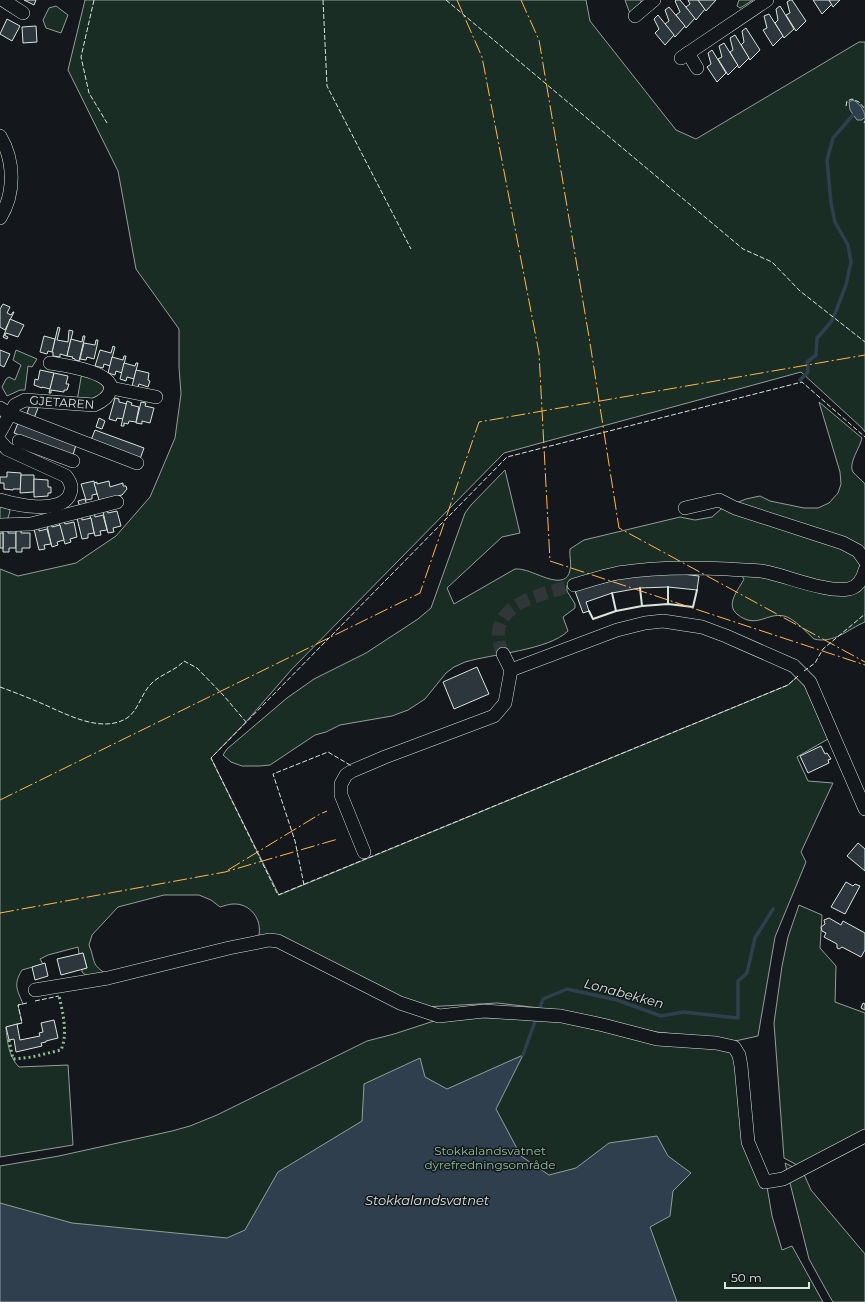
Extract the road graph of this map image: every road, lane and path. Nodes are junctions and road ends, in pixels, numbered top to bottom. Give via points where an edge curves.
1 (3, 0) edge
2 (767, 0) edge
3 (649, 1) edge
4 (23, 13) dead end
5 (635, 16) dead end
6 (697, 68) dead end
7 (0, 136) edge
8 (0, 218) edge
9 (50, 363) dead end
10 (111, 388) junction
11 (156, 397) dead end
12 (5, 411) edge
13 (0, 432) edge
14 (0, 441) edge
15 (19, 442) dead end
16 (34, 454) junction
17 (73, 461) dead end
18 (137, 463) dead end
19 (0, 500) edge
20 (117, 502) dead end
21 (15, 505) junction
22 (685, 508) dead end
23 (6, 525) edge
24 (865, 561) edge
25 (865, 570) edge
26 (574, 585) tunnel mouth
27 (503, 654) tunnel mouth
28 (511, 670) junction
29 (859, 786) edge
30 (865, 809) edge
31 (364, 852) dead end
32 (34, 990) dead end
33 (865, 1136) edge

1 - 4 street
2 - 6 street via 685,55
3 - 5 street
7 - 8 street via 10,158 11,177 10,197
9 - 10 street via 90,371 110,382
10 - 11 street
10 - 12 street, GJETAREN via 103,401 94,405 26,400
12 - 13 street, GJETAREN
12 - 18 street
14 - 16 street via 7,449
15 - 16 street
16 - 17 street
16 - 21 street via 66,476 71,483 72,491 67,500 57,505
19 - 21 street
20 - 23 street via 31,524
21 - 23 street
22 - 24 street via 719,500 735,508 843,543 858,551
25 - 26 street via 858,584 843,590 760,571 692,568 634,571
27 - 28 street
28 - 29 street via 633,625 662,621 702,627 794,666 810,682
28 - 31 street via 505,703 494,716 385,757 346,775 341,784 342,795
29 - 30 street
32 - 33 street via 108,978 255,943 278,941 400,1002 439,1016 484,1011 561,1016 657,1039 716,1042 734,1048 739,1055 741,1066 748,1142 765,1182 783,1179

